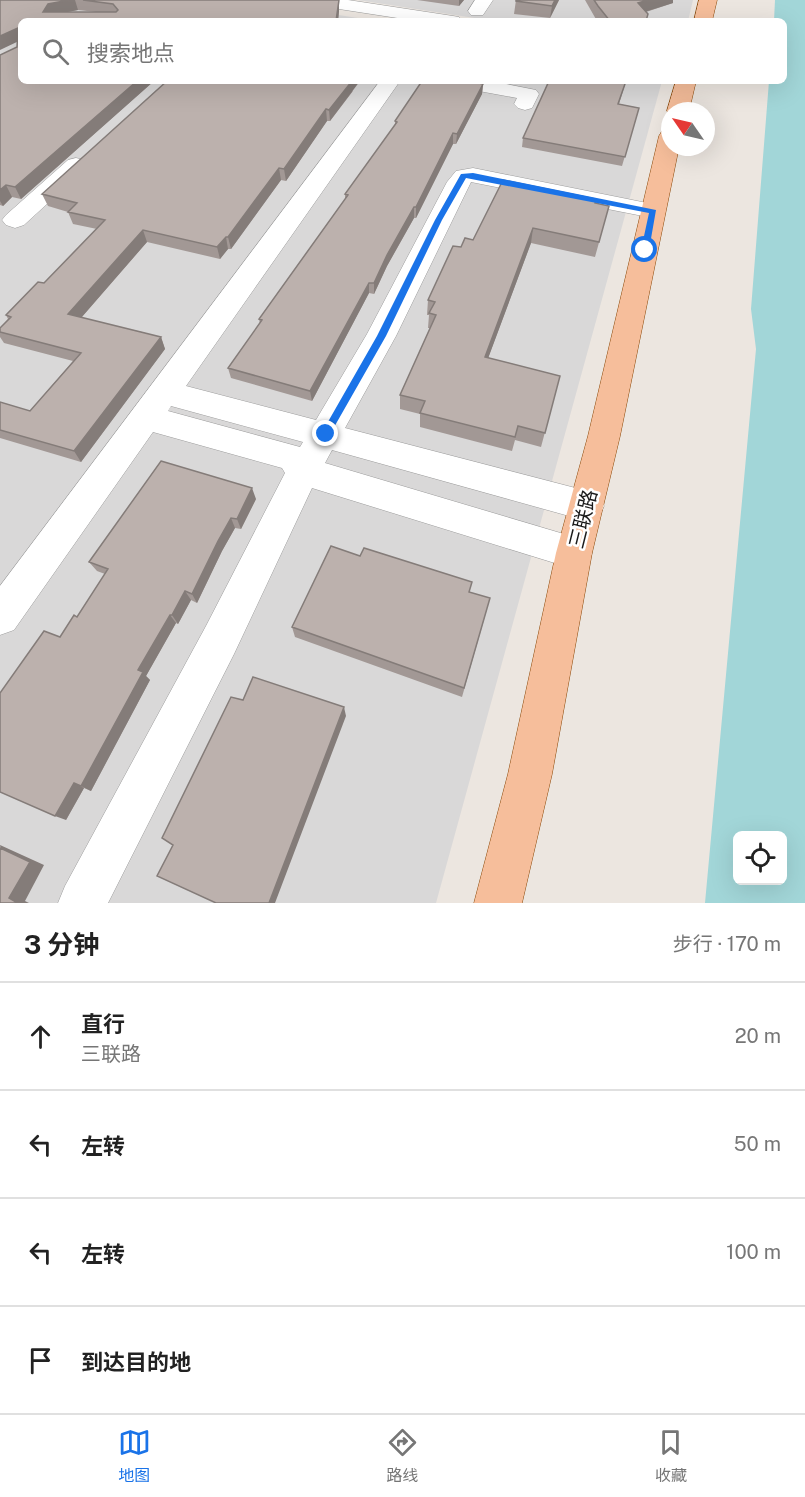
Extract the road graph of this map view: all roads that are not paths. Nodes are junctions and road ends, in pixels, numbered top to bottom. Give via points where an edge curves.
1 (313, 0) edge
2 (708, 0) edge
3 (433, 18) edge
4 (704, 18) edge
5 (388, 84) edge
6 (474, 84) edge
7 (685, 84) edge
8 (680, 102) edge
9 (525, 104) dead end
10 (92, 150) edge
11 (665, 156) edge
12 (653, 211) junction
13 (15, 220) dead end
14 (155, 404) junction
15 (326, 434) junction
16 (303, 471) junction
17 (587, 506) junction
18 (574, 553) junction
19 (0, 616) edge
20 (82, 903) edge
21 (498, 903) edge

1 - 3 street
2 - 4 main road
5 - 14 street
6 - 9 street via 529,94
7 - 8 main road
10 - 13 street
11 - 12 main road, 三联路
12 - 15 street via 464,176
12 - 17 main road, 三联路
14 - 15 street
14 - 16 street via 293,458
14 - 19 street
15 - 16 street
15 - 17 street
16 - 18 street
16 - 20 street via 220,640
17 - 18 main road, 三联路
18 - 21 main road, 三联路 via 530,774

